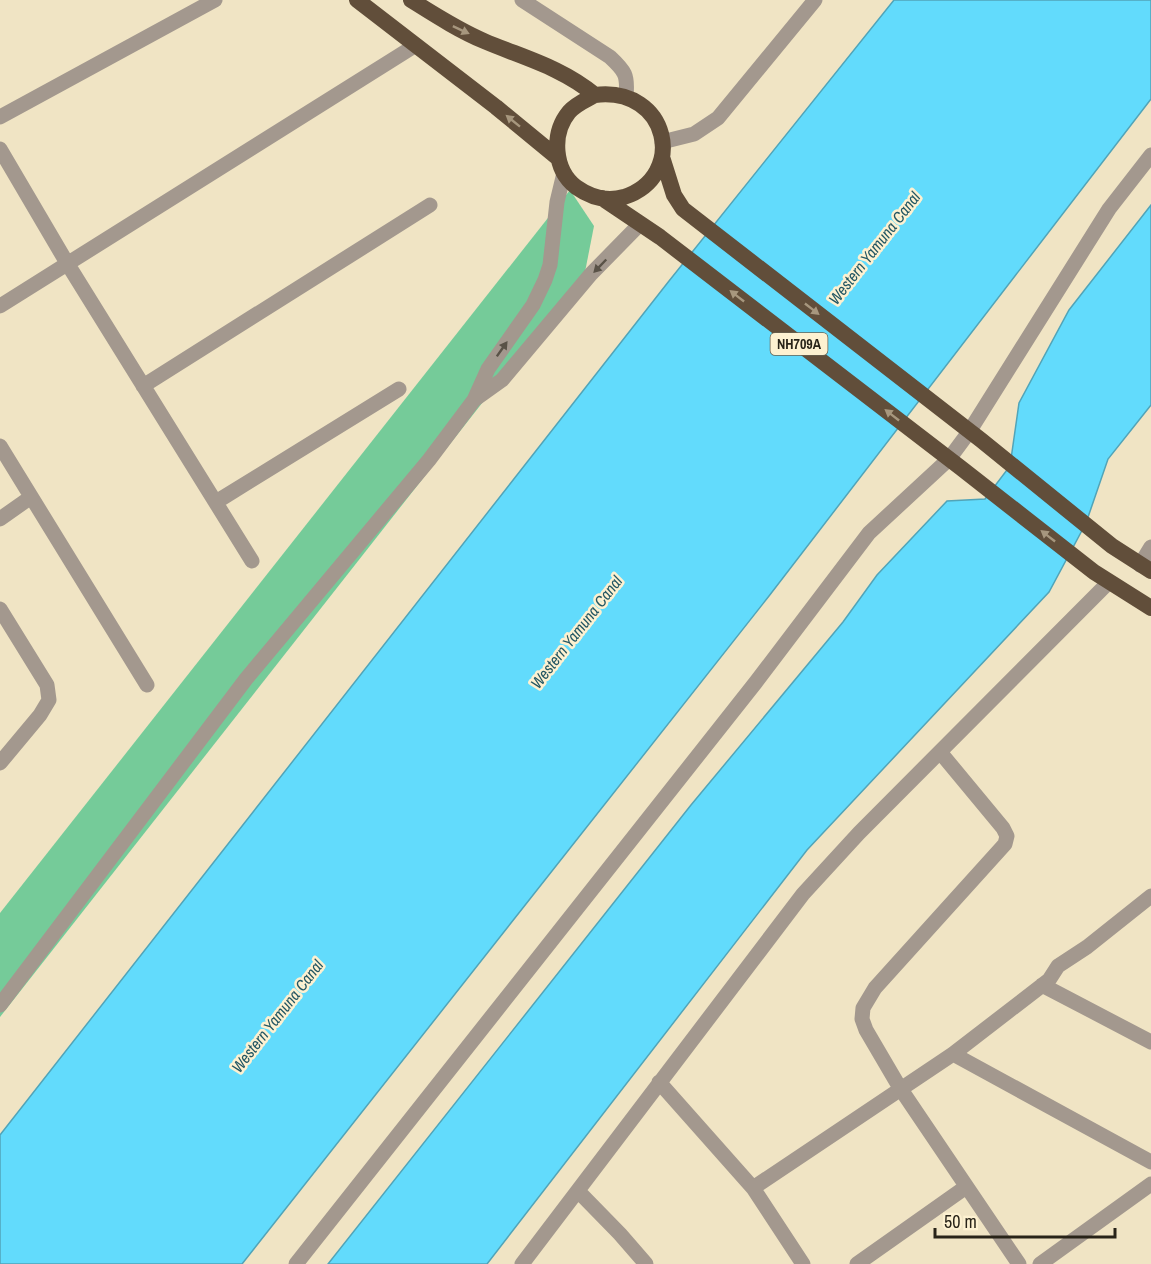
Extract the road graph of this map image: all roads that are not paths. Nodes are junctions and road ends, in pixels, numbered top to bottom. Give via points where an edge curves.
1 (215, 0) edge
2 (357, 0) edge
3 (411, 0) edge
4 (522, 0) edge
5 (814, 0) edge
6 (416, 45) junction
7 (596, 95) junction
8 (626, 96) junction
9 (0, 117) edge
10 (0, 149) edge
11 (662, 149) junction
12 (1151, 155) edge
13 (561, 165) junction
14 (602, 198) junction
15 (430, 205) dead end
16 (640, 224) junction
17 (68, 263) junction
18 (0, 306) edge
19 (143, 386) junction
20 (399, 389) dead end
21 (474, 400) junction
22 (970, 432) junction
23 (0, 446) edge
24 (949, 459) junction
25 (31, 497) junction
26 (216, 502) junction
27 (0, 519) edge
28 (1151, 547) edge
29 (252, 561) dead end
30 (1145, 568) edge
31 (1108, 583) junction
32 (1151, 608) edge
33 (0, 609) edge
34 (147, 685) dead end
35 (940, 752) junction
36 (0, 763) edge
37 (1151, 896) edge
38 (1042, 985) junction
39 (0, 1005) edge
40 (1151, 1042) edge
41 (953, 1054) junction
42 (659, 1082) junction
43 (900, 1088) junction
44 (1151, 1162) edge
45 (1151, 1184) edge
46 (966, 1187) junction
47 (753, 1188) junction
48 (578, 1191) junction
49 (296, 1264) edge
50 (522, 1264) edge
51 (646, 1264) edge
52 (803, 1264) edge
53 (857, 1264) edge
54 (1019, 1264) edge
55 (1040, 1264) edge

1 - 9 street
2 - 6 highway, NH709A
3 -> 7 highway via 449,25 556,69
4 - 8 street via 610,57 627,81
5 - 11 street via 718,118
13 -> 6 highway, NH709A
6 - 17 street
7 - 8 highway
7 - 13 highway via 569,112 561,126 557,142
8 - 11 highway, NH709A via 651,114 659,127
10 - 17 street
11 - 14 highway via 656,172 646,184 618,199
11 -> 22 highway, NH709A via 674,195 683,209
12 - 22 street via 1109,209
13 - 14 highway, NH709A via 574,185
21 -> 13 street via 488,369 546,280
14 - 16 highway, NH709A
15 - 19 street
16 -> 21 street via 591,274 502,380
24 -> 16 highway, NH709A
17 - 18 street
17 - 19 street
19 - 26 street
20 - 26 street
21 - 39 street via 429,460 246,679
22 - 24 street
22 - 30 highway, NH709A
23 - 25 street
31 -> 24 highway, NH709A
24 - 49 street via 869,533
25 - 27 street
25 - 34 street
26 - 29 street
28 - 30 street
31 - 32 highway, NH709A
31 - 35 street
33 - 36 street via 47,685 49,700
35 - 42 street via 803,894
35 - 43 street via 1007,836 997,854 875,988 863,1008 866,1030
37 - 38 street via 1058,966
38 - 40 street
38 - 41 street
41 - 43 street
41 - 44 street
42 - 47 street
42 - 48 street
43 - 46 street
43 - 47 street
45 - 55 street
46 - 53 street
46 - 54 street
47 - 52 street
48 - 50 street
48 - 51 street

